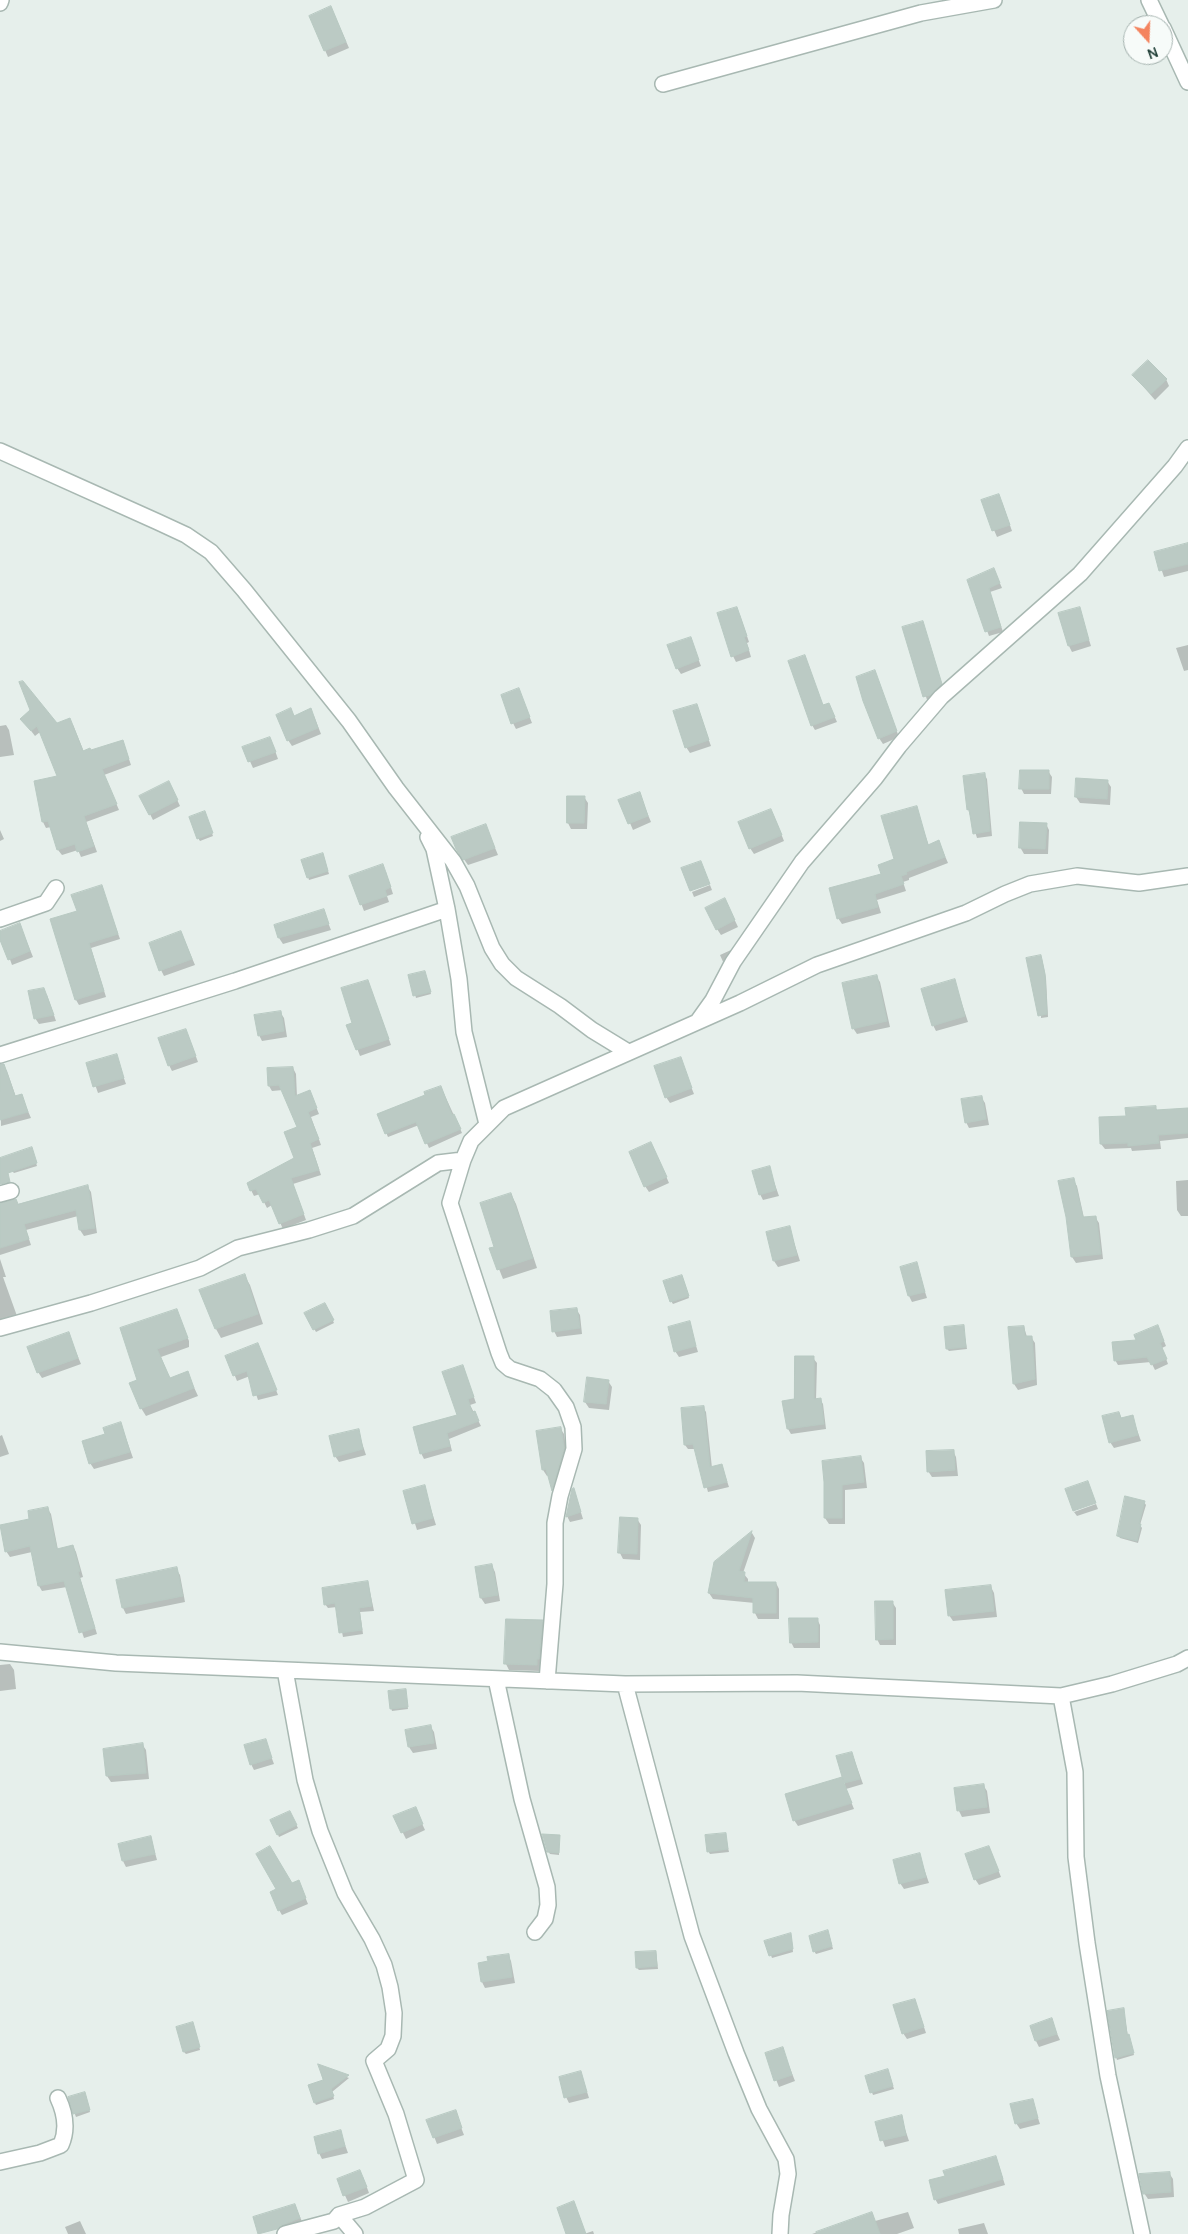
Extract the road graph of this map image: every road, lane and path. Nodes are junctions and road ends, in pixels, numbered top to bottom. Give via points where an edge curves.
1 (2, 0) edge
2 (994, 0) edge
3 (1149, 0) edge
4 (0, 4) edge
5 (1156, 15) edge
6 (1173, 50) edge
7 (1188, 82) edge
8 (663, 84) dead end
9 (1188, 448) edge
10 (0, 451) edge
11 (421, 821) junction
12 (1188, 876) edge
13 (56, 888) dead end
14 (447, 909) junction
15 (0, 919) edge
16 (697, 1022) junction
17 (628, 1052) junction
18 (0, 1055) edge
19 (487, 1124) junction
20 (463, 1160) junction
21 (0, 1328) edge
22 (0, 1652) edge
23 (1188, 1658) edge
24 (285, 1670) junction
25 (496, 1679) junction
26 (547, 1681) junction
27 (625, 1684) junction
28 (1061, 1696) junction
29 (535, 1932) dead end
30 (58, 2098) dead end
31 (0, 2162) edge
32 (339, 2215) junction
33 (284, 2234) edge
34 (355, 2234) edge
35 (780, 2234) edge
36 (1142, 2234) edge

1 - 4 street
2 - 8 street via 921,13
3 - 5 street
6 - 7 street
9 - 16 street via 1080,574 941,697 898,746 875,778 802,862 733,962
10 - 11 street via 172,528 211,552 349,721
11 - 14 street via 434,849
11 - 17 street via 463,878 502,964 516,978
12 - 16 street via 1139,883 1077,876 1030,884 966,913 817,965
13 - 15 street via 46,902
14 - 18 street via 235,981
14 - 19 street via 464,1032
16 - 17 street
17 - 19 street via 504,1108
19 - 20 street via 471,1141
20 - 21 street via 438,1163 353,1216 238,1248 200,1268
20 - 26 street via 450,1202 498,1353 510,1369 540,1378 554,1390 573,1427 574,1449 555,1523 555,1584
22 - 24 street via 116,1664
23 - 28 street via 1112,1684
24 - 25 street
24 - 32 street via 303,1772 320,1831 345,1893 384,1965 394,2013 393,2036 388,2050 374,2061 396,2114 416,2180 365,2207
25 - 26 street
25 - 29 street via 522,1799 547,1887 545,1920
26 - 27 street
27 - 28 street via 797,1683
27 - 35 street via 692,1936 759,2109 786,2159 788,2174
28 - 36 street via 1075,1772 1076,1857 1087,1944 1108,2076
30 - 31 street via 64,2111 66,2133 61,2145
32 - 33 street via 334,2221
32 - 34 street

